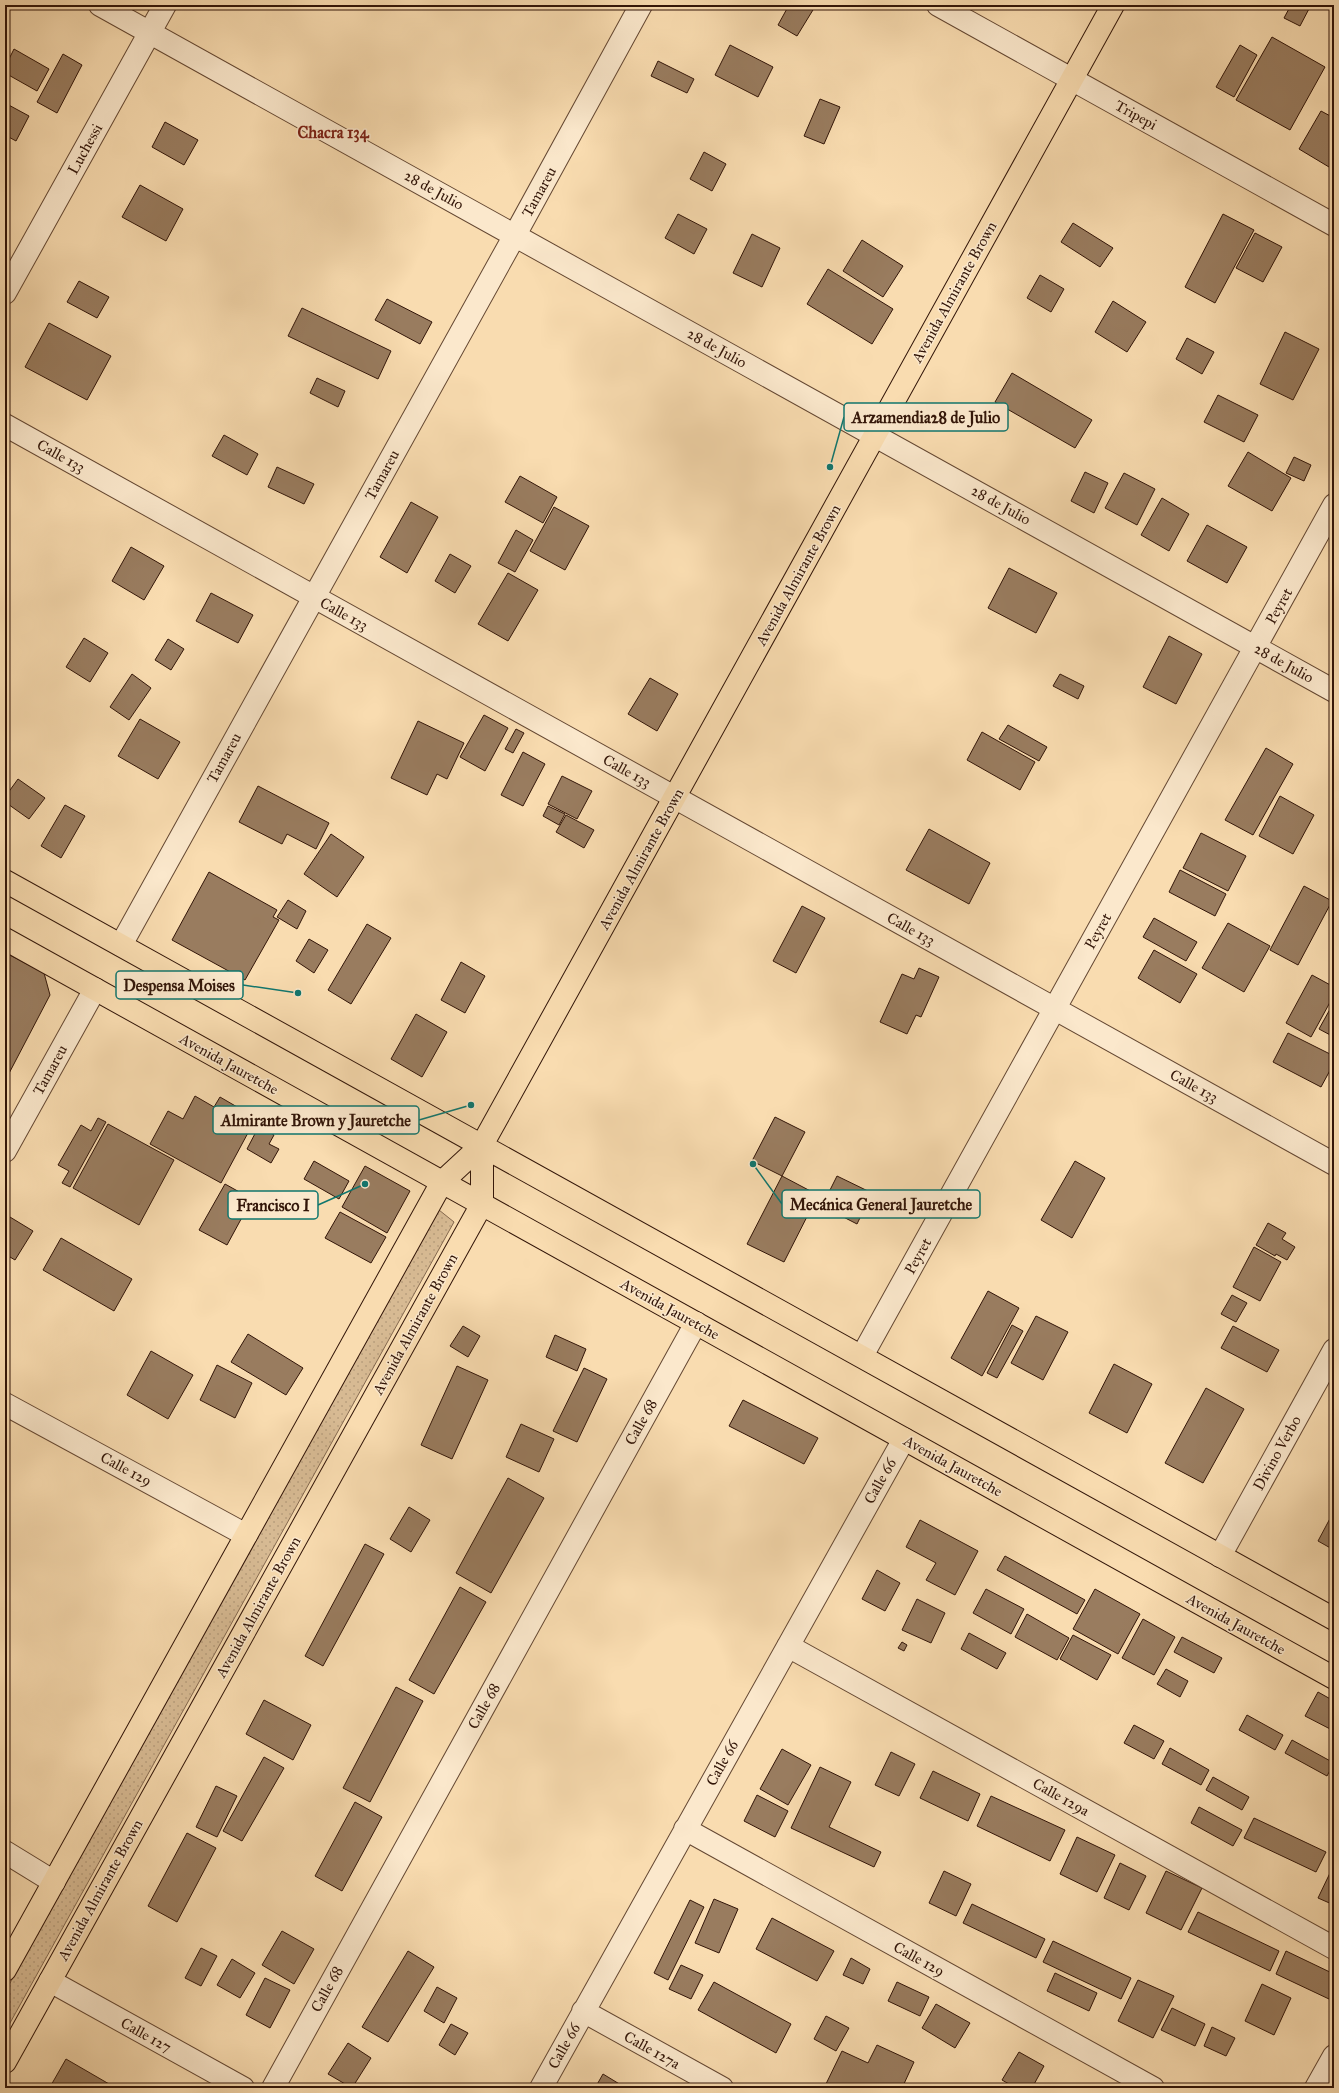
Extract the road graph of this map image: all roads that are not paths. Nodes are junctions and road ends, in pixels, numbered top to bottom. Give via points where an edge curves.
1 (100, 5) edge
2 (165, 5) edge
3 (641, 5) edge
4 (938, 5) edge
5 (1113, 5) edge
6 (150, 32) junction
7 (1072, 79) junction
8 (1334, 225) edge
9 (515, 236) junction
10 (5, 293) edge
11 (5, 425) edge
12 (875, 435) junction
13 (1334, 505) edge
14 (314, 597) junction
15 (1256, 648) junction
16 (1334, 691) edge
17 (675, 797) junction
18 (5, 881) edge
19 (5, 939) edge
20 (121, 945) junction
21 (95, 989) junction
22 (1055, 1009) junction
23 (482, 1145) junction
24 (5, 1151) edge
25 (1334, 1164) edge
26 (442, 1182) junction
27 (482, 1204) junction
28 (696, 1323) junction
29 (1334, 1350) edge
30 (862, 1356) junction
31 (5, 1404) edge
32 (904, 1439) junction
33 (246, 1535) junction
34 (1220, 1556) junction
35 (1334, 1619) edge
36 (788, 1646) junction
37 (1334, 1678) edge
38 (685, 1829) junction
39 (5, 1852) edge
40 (54, 1882) junction
41 (1334, 1948) edge
42 (5, 1970) edge
43 (50, 1981) junction
44 (583, 2011) junction
45 (1334, 2056) edge
46 (5, 2062) edge
47 (243, 2088) edge
48 (273, 2088) edge
49 (540, 2088) edge
50 (722, 2088) edge
51 (1153, 2088) edge
52 (1316, 2088) edge

1 - 6 street, 28 de Julio
2 - 6 street, Luchessi
3 - 9 street, Tamareu
4 - 7 street, Tripepi
5 - 7 main road, Avenida Almirante Brown
6 - 9 street, 28 de Julio
6 - 10 street, Luchessi
7 - 8 street, Tripepi
7 - 12 main road, Avenida Almirante Brown
9 - 12 street, 28 de Julio
9 - 14 street, Tamareu
11 - 14 street, Calle 133
12 - 15 street, 28 de Julio
12 - 17 main road, Avenida Almirante Brown
13 - 15 street, Peyret
14 - 17 street, Calle 133
14 - 20 street, Tamareu
15 - 16 street, 28 de Julio
15 - 22 street, Peyret
17 - 22 street, Calle 133
17 - 23 main road, Avenida Almirante Brown
18 - 20 main road
19 - 21 main road, Avenida Jauretche
20 - 23 main road
21 - 24 street, Tamareu
21 - 26 main road, Avenida Jauretche
22 - 25 street, Calle 133
22 - 30 street, Peyret
23 - 26 main road, Avenida Almirante Brown
23 - 27 main road, Avenida Almirante Brown
23 - 30 main road
26 - 27 main road, Avenida Jauretche
26 - 33 main road, Avenida Almirante Brown
27 - 28 main road, Avenida Jauretche
27 - 43 main road, Avenida Almirante Brown
28 - 32 main road, Avenida Jauretche
28 - 48 street, Calle 68
29 - 34 street, Divino Verbo
30 - 34 main road
31 - 33 street, Calle 129
32 - 36 street, Calle 66
32 - 37 main road, Avenida Jauretche
33 - 40 main road, Avenida Almirante Brown
34 - 35 main road
36 - 38 street, Calle 66
36 - 41 street, Calle 129a
38 - 44 street, Calle 66
38 - 51 street, Calle 129
39 - 40 street
40 - 42 main road, Avenida Almirante Brown
43 - 46 main road, Avenida Almirante Brown
43 - 47 street, Calle 127
44 - 49 street, Calle 66
44 - 50 street, Calle 127a
45 - 52 street

